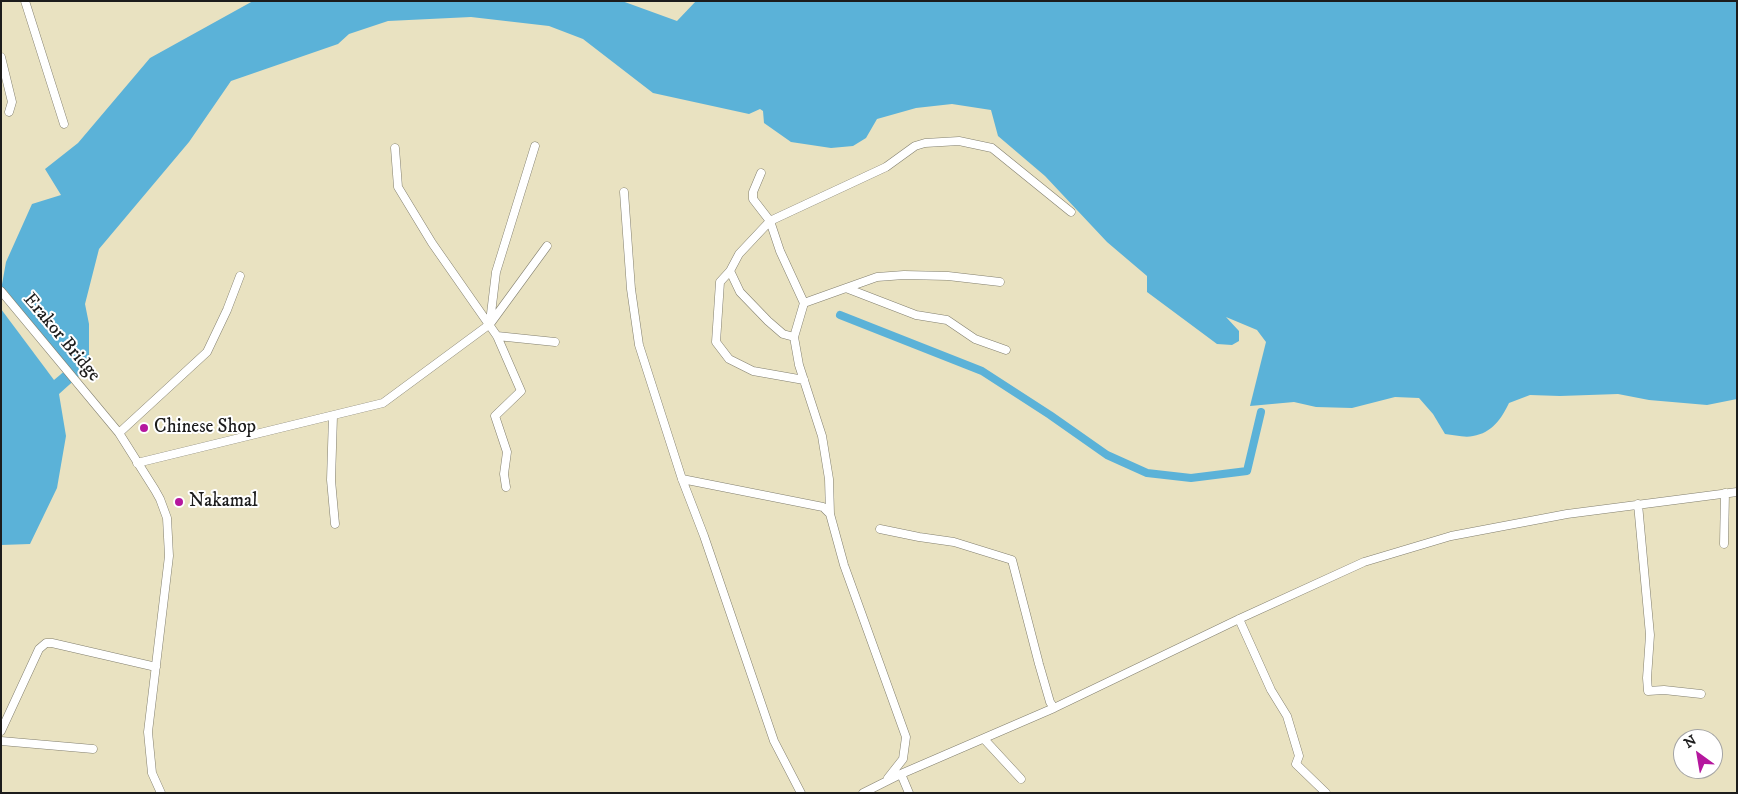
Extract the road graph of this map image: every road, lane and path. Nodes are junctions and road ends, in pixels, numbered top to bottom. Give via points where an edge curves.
1 (25, 1) edge
2 (1, 57) edge
3 (9, 112) dead end
4 (64, 124) dead end
5 (535, 146) dead end
6 (395, 148) dead end
7 (761, 173) dead end
8 (624, 192) dead end
9 (1071, 212) dead end
10 (770, 220) junction
11 (547, 246) dead end
12 (730, 271) junction
13 (240, 276) dead end
14 (1000, 282) dead end
15 (846, 288) junction
16 (1, 291) edge
17 (804, 303) junction
18 (490, 324) junction
19 (497, 336) junction
20 (794, 337) junction
21 (555, 342) dead end
22 (1006, 350) dead end
23 (804, 380) junction
24 (333, 416) junction
25 (119, 433) junction
26 (137, 463) junction
27 (682, 479) junction
28 (506, 487) dead end
29 (1737, 492) edge
30 (1725, 493) junction
31 (1638, 504) junction
32 (830, 514) junction
33 (335, 524) dead end
34 (880, 529) dead end
35 (1724, 544) dead end
36 (1239, 619) junction
37 (156, 668) junction
38 (1701, 694) dead end
39 (1054, 708) junction
40 (1, 732) edge
41 (984, 739) junction
42 (1, 741) edge
43 (93, 749) dead end
44 (901, 774) junction
45 (1021, 779) dead end
46 (887, 780) junction
47 (161, 793) edge
48 (801, 793) edge
49 (863, 793) edge
50 (909, 793) edge
51 (1326, 793) edge

1 - 4 street
2 - 3 street via 12,102
5 - 18 street via 496,272
6 - 18 street via 398,187 432,243
7 - 10 street via 753,199
8 - 27 street via 639,345
9 - 10 street via 992,148 959,140 925,142 915,146 886,167
10 - 12 street via 739,254
10 - 17 street
11 - 18 street
12 - 20 street via 740,292 762,316 783,334
12 - 23 street via 720,282 716,342 729,358 753,371
13 - 25 street via 207,352
14 - 15 street via 948,276 877,277
15 - 17 street
15 - 22 street via 916,315 947,320 975,339
16 - 25 street, Erakor Bridge
17 - 20 street
18 - 19 street
18 - 24 street via 384,403
19 - 21 street
19 - 28 street via 521,392 495,416 506,452
20 - 23 street
23 - 32 street via 822,436 829,479
24 - 26 street
24 - 33 street via 331,480
25 - 26 street, Erakor Bridge
26 - 37 street, Erakor Bridge via 160,498 169,535
27 - 32 street via 823,507
27 - 48 street via 774,741
29 - 30 street
30 - 31 street
30 - 35 street
31 - 36 street via 1451,536 1364,562
31 - 38 street via 1650,636 1648,691
32 - 46 street via 844,565 906,737 903,759
34 - 39 street via 954,542 1012,560
36 - 39 street
36 - 51 street via 1271,690 1287,716 1299,756 1296,764
37 - 40 street via 44,644
37 - 47 street, Erakor Bridge via 148,732 152,773
39 - 41 street
41 - 44 street
41 - 45 street
42 - 43 street
44 - 46 street
44 - 50 street
46 - 49 street

